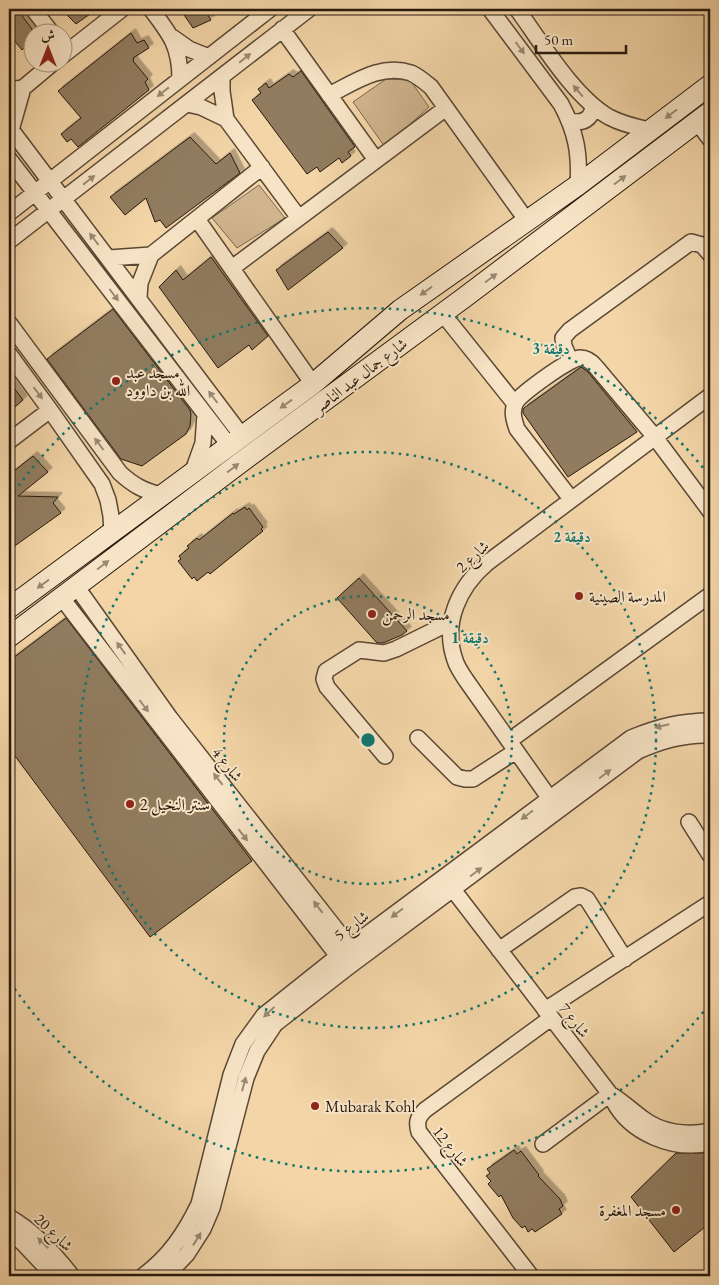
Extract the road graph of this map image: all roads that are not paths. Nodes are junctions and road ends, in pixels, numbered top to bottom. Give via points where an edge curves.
1 (33, 9) edge
2 (122, 9) edge
3 (151, 9) edge
4 (270, 9) edge
5 (309, 9) edge
6 (490, 9) edge
7 (517, 9) edge
8 (252, 16) edge
9 (43, 22) edge
10 (282, 29) junction
11 (172, 37) junction
12 (72, 46) edge
13 (209, 57) junction
14 (40, 72) edge
15 (222, 76) junction
16 (180, 79) junction
17 (710, 84) edge
18 (16, 89) edge
19 (330, 95) junction
20 (187, 104) junction
21 (593, 106) junction
22 (446, 108) junction
23 (707, 115) edge
24 (226, 119) junction
25 (570, 121) junction
26 (10, 129) edge
27 (650, 130) junction
28 (710, 139) edge
29 (9, 159) edge
30 (376, 160) junction
31 (262, 167) junction
32 (50, 181) junction
33 (578, 185) junction
34 (35, 193) junction
35 (64, 199) junction
36 (49, 210) junction
37 (9, 213) edge
38 (197, 218) junction
39 (299, 218) junction
40 (527, 221) junction
41 (9, 241) edge
42 (710, 254) edge
43 (151, 255) junction
44 (109, 258) junction
45 (232, 268) junction
46 (454, 271) junction
47 (139, 297) junction
48 (466, 297) junction
49 (400, 310) junction
50 (443, 314) junction
51 (9, 323) edge
52 (418, 331) junction
53 (9, 354) edge
54 (570, 360) junction
55 (314, 384) junction
56 (710, 396) edge
57 (515, 404) junction
58 (50, 410) junction
59 (205, 414) junction
60 (654, 436) junction
61 (9, 441) edge
62 (235, 441) junction
63 (193, 471) junction
64 (120, 473) junction
65 (102, 484) junction
66 (161, 495) junction
67 (571, 499) junction
68 (710, 510) edge
69 (112, 533) junction
70 (69, 592) junction
71 (710, 595) edge
72 (9, 608) edge
73 (450, 622) junction
74 (9, 637) edge
75 (710, 721) edge
76 (710, 735) edge
77 (418, 738) dead end
78 (513, 746) junction
79 (385, 756) dead end
80 (553, 803) junction
81 (689, 822) dead end
82 (710, 855) edge
83 (448, 884) junction
84 (710, 904) edge
85 (499, 950) junction
86 (348, 957) junction
87 (625, 958) junction
88 (548, 1014) junction
89 (610, 1094) junction
90 (710, 1131) edge
91 (710, 1143) edge
92 (543, 1144) dead end
93 (9, 1217) edge
94 (9, 1233) edge
95 (54, 1276) edge
96 (72, 1276) edge
97 (143, 1276) edge
98 (166, 1276) edge
99 (531, 1276) edge

1 - 9 street
2 - 12 street
3 - 11 street
4 - 8 street
5 - 10 street
6 -> 25 street via 562,104
21 -> 7 street via 578,92
8 - 13 street
15 -> 10 street
10 - 19 street
11 - 13 street
11 - 16 street
13 - 16 street
14 - 18 street
15 - 20 street
15 - 24 street
16 -> 32 street
17 -> 27 main road, شارع جمال عبد الناصر
18 - 26 street
19 - 22 street via 367,75 389,69 412,74 431,87
19 - 30 street
20 - 24 street
35 -> 20 street
21 - 25 street via 589,118 583,122
21 - 27 street via 629,126
22 - 30 street
22 - 40 street
23 - 28 street
48 -> 23 main road, شارع جمال عبد الناصر
24 - 31 street
25 - 33 street via 578,149
26 - 32 street
27 - 33 main road, شارع جمال عبد الناصر
29 - 34 street
30 - 39 street
31 - 38 street
31 - 39 street
32 - 34 street
32 - 35 street
33 - 40 main road, شارع جمال عبد الناصر
34 - 36 street
34 - 37 street
35 - 36 street
44 -> 35 street
36 - 41 street
36 -> 59 street
38 - 43 street
38 - 45 street
39 - 45 street
40 - 46 main road, شارع جمال عبد الناصر
42 - 54 street via 702,245 691,242 570,330 563,338
43 - 44 street
43 - 47 street via 140,283
44 - 47 street
45 - 55 street
46 - 48 main road via 449,285 452,292
46 -> 49 main road, شارع جمال عبد الناصر
62 -> 47 street
48 - 50 main road, شارع جمال عبد الناصر
49 - 52 main road via 416,315
49 - 55 main road, شارع جمال عبد الناصر
50 - 52 main road, شارع جمال عبد الناصر
50 - 57 street
64 -> 51 street
70 -> 52 main road, شارع جمال عبد الناصر
53 -> 58 street
54 - 57 street via 523,394
54 - 60 street via 589,360
55 -> 62 main road, شارع جمال عبد الناصر
56 - 60 street, شارع 2
57 - 67 street via 513,416 517,429
58 - 61 street
58 - 65 street
59 - 62 street
59 - 63 street via 203,443
60 - 67 street, شارع 2
60 - 68 street
62 - 63 main road, شارع جمال عبد الناصر
63 - 66 main road, شارع جمال عبد الناصر
64 - 65 street
64 - 66 street via 131,484
65 - 69 street via 108,500
66 - 69 main road, شارع جمال عبد الناصر
67 - 73 street, شارع 2 via 473,574 463,589
69 -> 72 main road, شارع جمال عبد الناصر
70 - 74 main road, شارع جمال عبد الناصر
70 - 86 street, شارع 4
71 - 78 street
73 - 78 street, شارع 2 via 455,660
73 - 79 street via 384,653 359,650 326,671 327,687
75 -> 80 street, شارع 5 via 681,722 631,738
80 -> 76 street, شارع 5 via 658,742 696,734
77 - 78 street via 457,777 466,779 473,779
78 - 80 street, شارع 2
80 - 83 street, شارع 5
81 - 82 street
83 - 85 street, شارع 7
83 - 86 street, شارع 5
84 - 87 street, شارع 12
85 - 87 street via 575,897 582,896
85 - 88 street, شارع 7
86 -> 97 street, شارع 5 via 264,1015 243,1044 231,1075 198,1204 176,1245
98 -> 86 street, شارع 5 via 187,1254 212,1208 246,1078 257,1051 275,1024
87 - 88 street, شارع 12
88 - 89 street, شارع 7
88 - 99 street, شارع 12 via 425,1110 417,1124 418,1132
89 - 90 street, شارع 7 via 643,1119 667,1131
89 - 91 street via 624,1117 642,1132 678,1143
89 - 92 street
96 -> 93 street, شارع 20 via 32,1232
94 - 95 street, شارع 20

